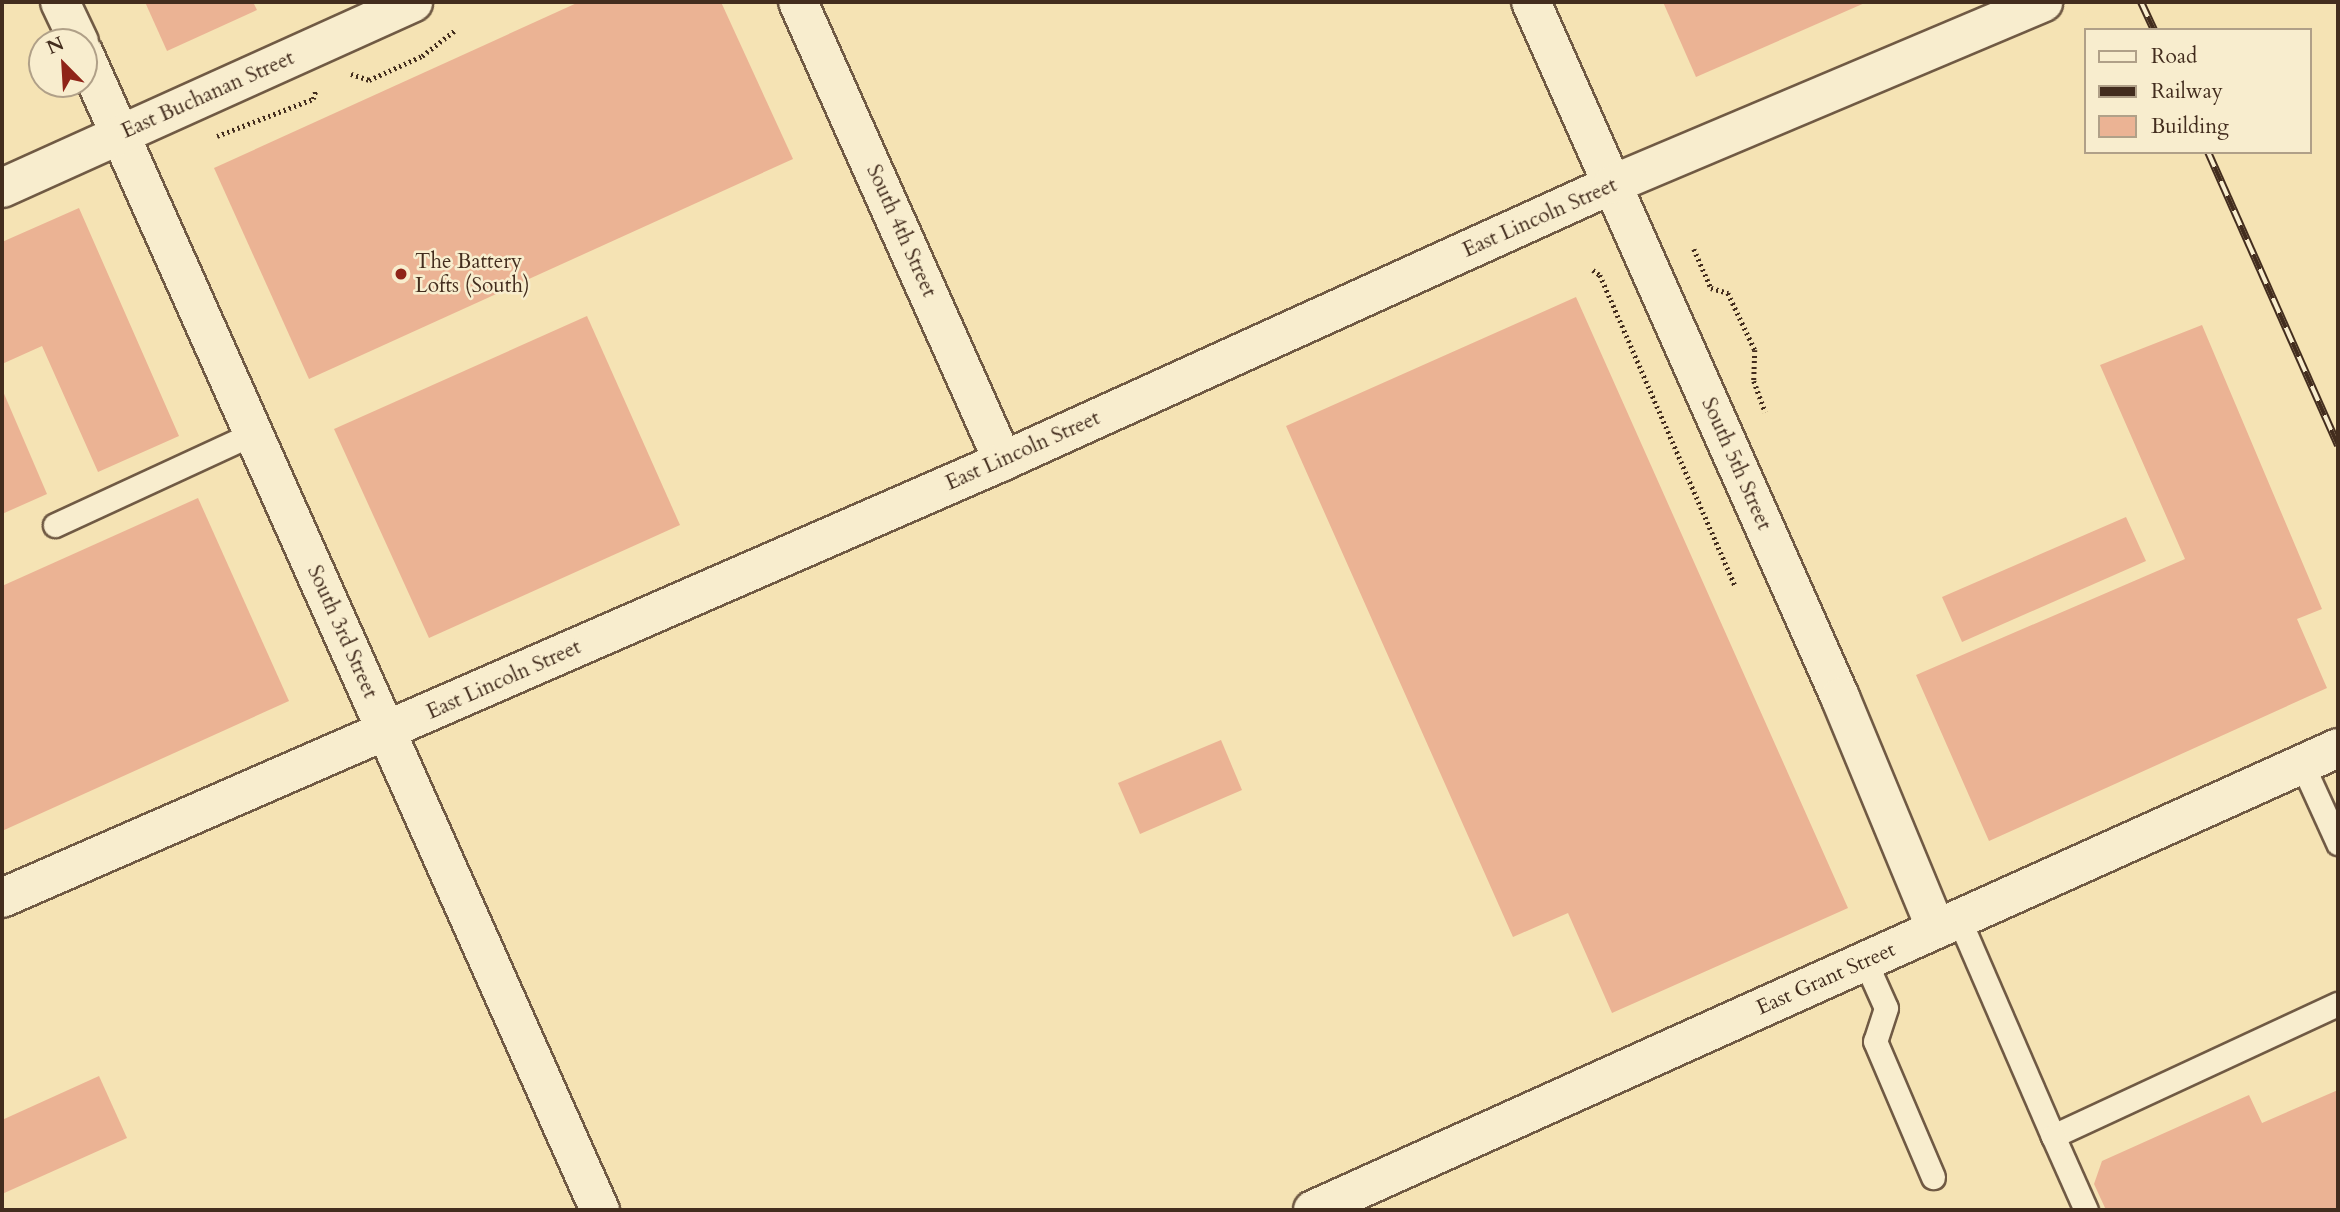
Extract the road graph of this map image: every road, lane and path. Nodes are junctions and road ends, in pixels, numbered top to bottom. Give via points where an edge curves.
1 (60, 2) edge
2 (413, 2) edge
3 (798, 2) edge
4 (1531, 2) edge
5 (2043, 2) edge
6 (72, 28) edge
7 (454, 31) dead end
8 (340, 70) dead end
9 (320, 79) dead end
10 (98, 86) edge
11 (120, 135) junction
12 (211, 138) dead end
13 (1613, 184) junction
14 (2, 188) edge
15 (1694, 249) dead end
16 (1593, 270) dead end
17 (1765, 412) dead end
18 (254, 433) junction
19 (1003, 461) junction
20 (55, 525) dead end
21 (1735, 584) dead end
22 (386, 732) junction
23 (2338, 748) edge
24 (2302, 764) junction
25 (2338, 843) edge
26 (2, 898) edge
27 (1947, 924) junction
28 (1865, 961) junction
29 (2338, 1004) edge
30 (2053, 1136) junction
31 (1933, 1177) dead end
32 (1366, 1199) edge
33 (600, 1210) edge
34 (1313, 1210) edge
35 (2086, 1210) edge

1 - 6 street
2 - 11 street, East Buchanan Street
3 - 19 street, South 4th Street
4 - 13 street, South 5th Street
5 - 13 street, East Lincoln Street
7 - 8 path via 422,56 369,80
9 - 12 path via 313,99
10 - 11 street, South 3rd Street
11 - 14 street, East Buchanan Street
11 - 18 street, South 3rd Street
13 - 19 street, East Lincoln Street
13 - 27 street, South 5th Street via 1840,697
15 - 17 path via 1711,288 1728,293 1755,350 1754,381
16 - 21 path via 1600,275
18 - 20 lane
18 - 22 street, South 3rd Street
19 - 22 street, East Lincoln Street
22 - 26 street, East Lincoln Street
22 - 33 street, South 3rd Street
23 - 24 street, East Grant Street
24 - 25 lane
24 - 27 street, East Grant Street
27 - 28 street, East Grant Street
27 - 30 lane
28 - 31 lane via 1886,1008 1875,1041
28 - 32 street, East Grant Street
29 - 30 lane
30 - 35 lane
32 - 34 street, East Grant Street

